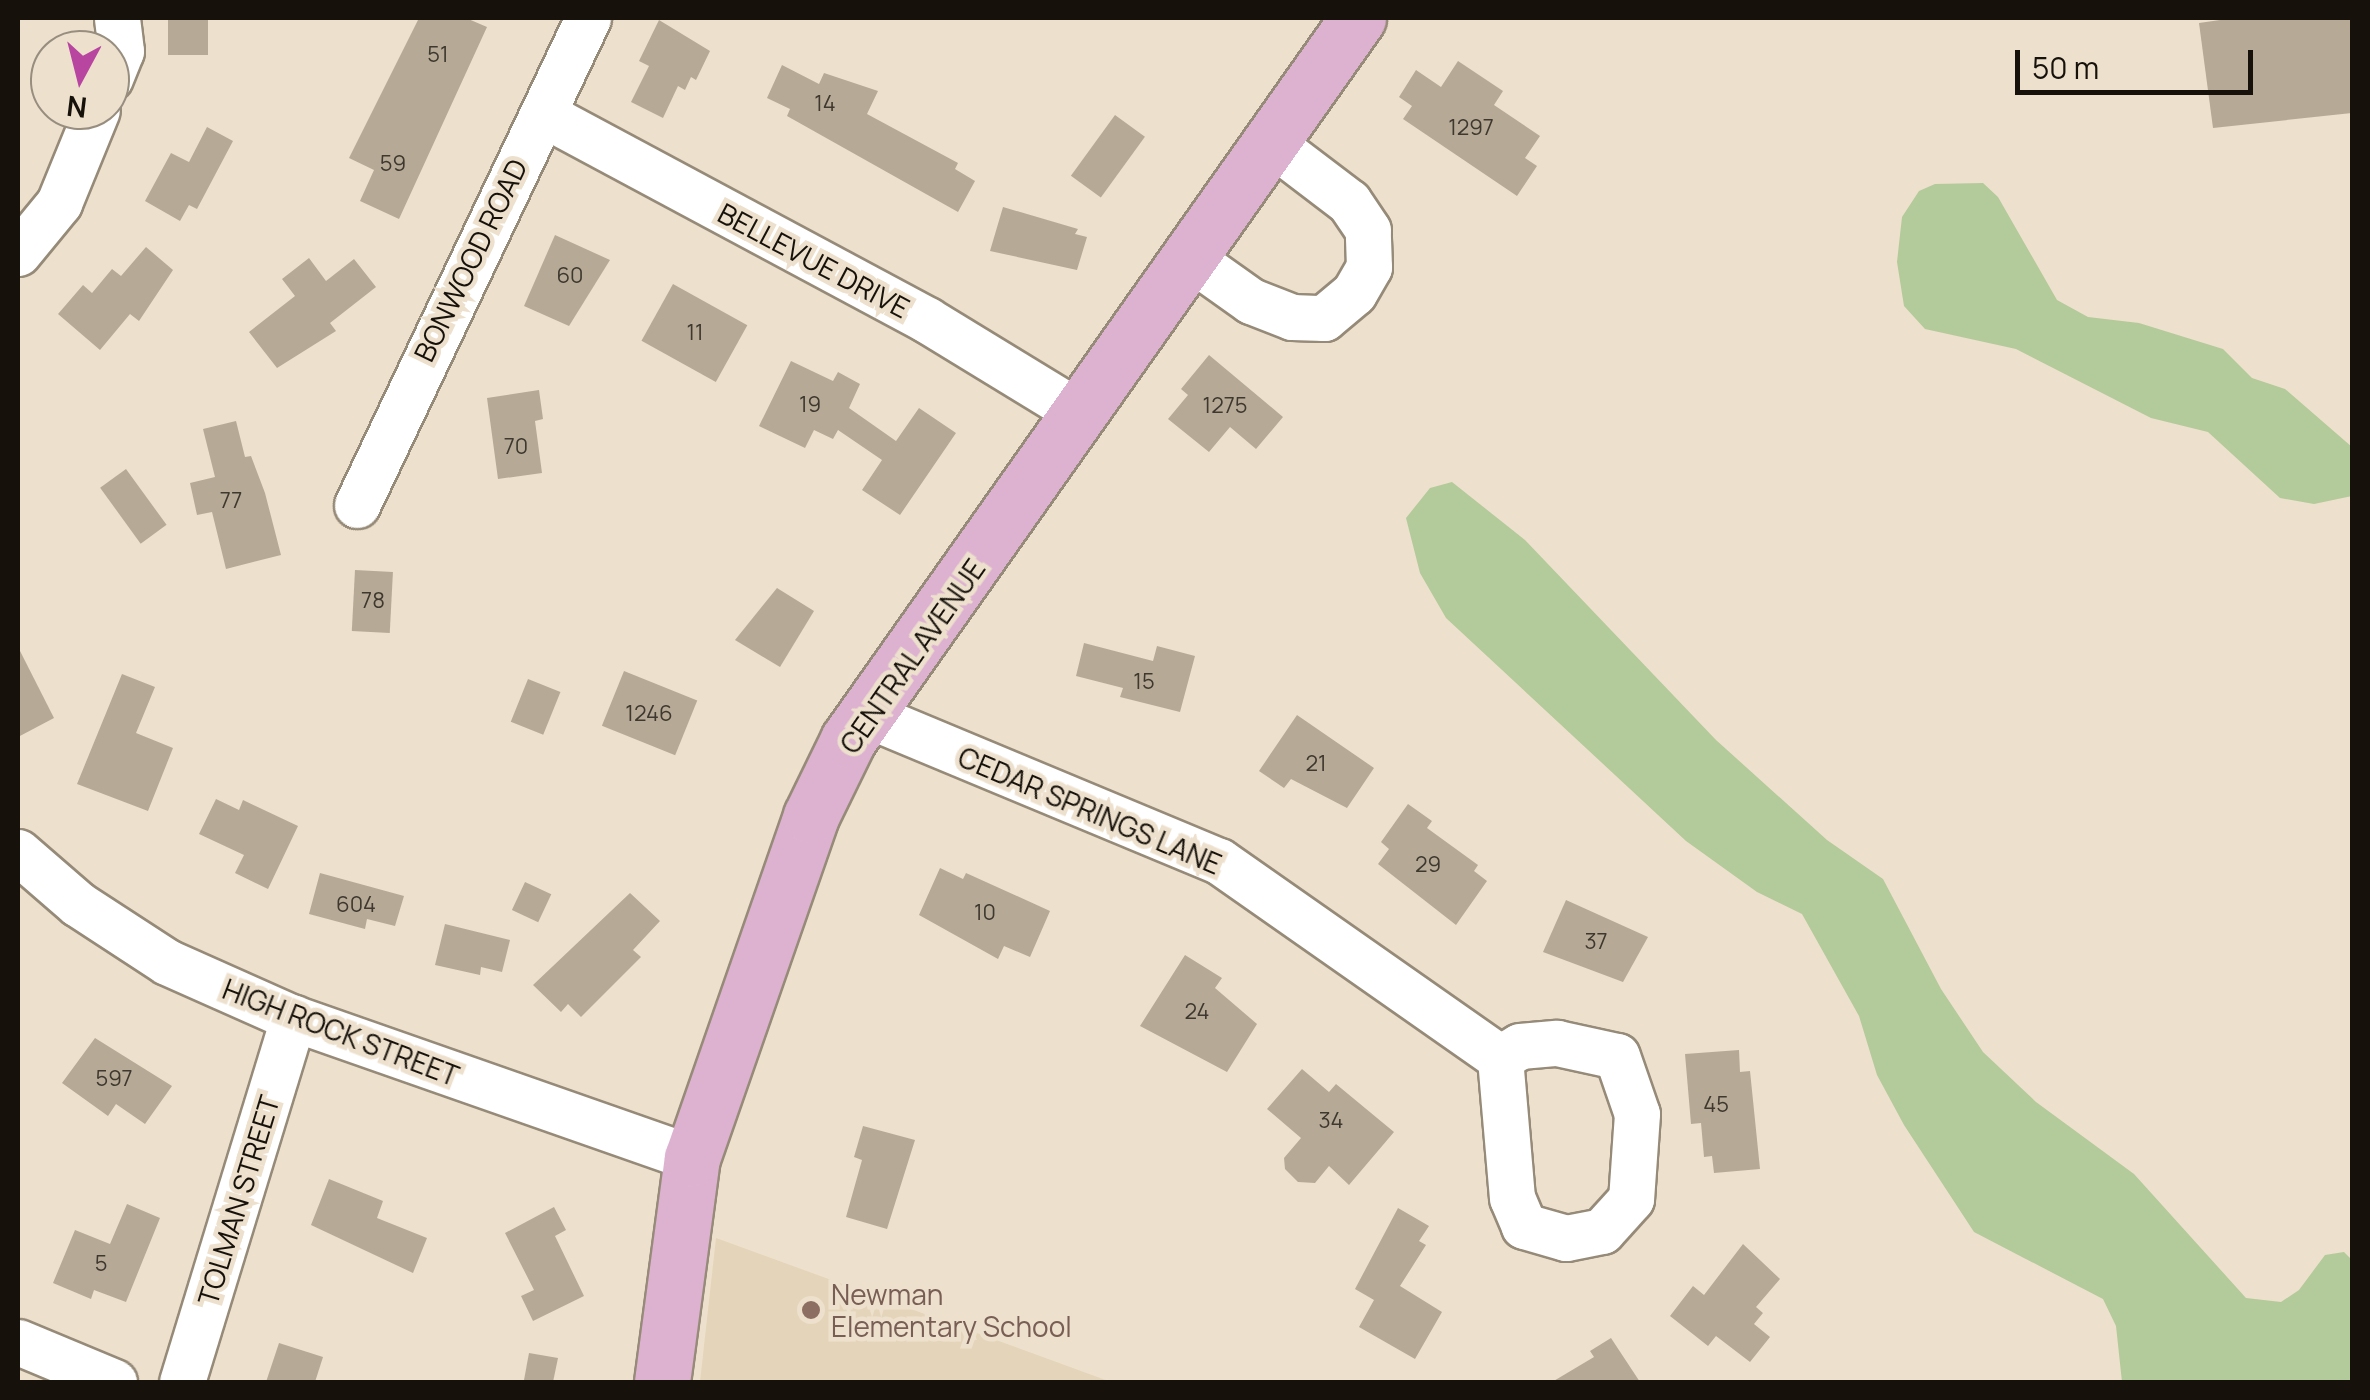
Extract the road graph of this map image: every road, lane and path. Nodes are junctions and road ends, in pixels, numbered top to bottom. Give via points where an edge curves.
1 (588, 18) edge
2 (1358, 18) edge
3 (543, 114) junction
4 (89, 130) edge
5 (1268, 142) junction
6 (18, 253) edge
7 (1189, 257) junction
8 (1082, 414) junction
9 (357, 505) dead end
10 (868, 715) junction
11 (18, 852) edge
12 (293, 1018) junction
13 (1500, 1058) dead end
14 (692, 1158) junction
15 (18, 1342) edge
16 (114, 1382) edge
17 (182, 1382) edge
18 (662, 1382) edge

1 - 3 street, BONWOOD ROAD
2 - 5 main road, CENTRAL AVENUE
3 - 8 street, BELLEVUE DRIVE via 927,320
3 - 9 street, BONWOOD ROAD via 428,344
4 - 6 street via 59,203
5 - 7 main road, CENTRAL AVENUE
5 - 7 street via 1349,202 1368,230 1369,267 1354,292 1324,318 1292,317 1251,301
7 - 8 main road, CENTRAL AVENUE
8 - 10 main road, CENTRAL AVENUE
10 - 13 street, CEDAR SPRINGS LANE via 1219,862
10 - 14 main road, CENTRAL AVENUE via 811,816
11 - 12 street, HIGH ROCK STREET via 78,904 167,962
12 - 14 street, HIGH ROCK STREET
12 - 17 street, TOLMAN STREET
14 - 18 main road, CENTRAL AVENUE
15 - 16 street

